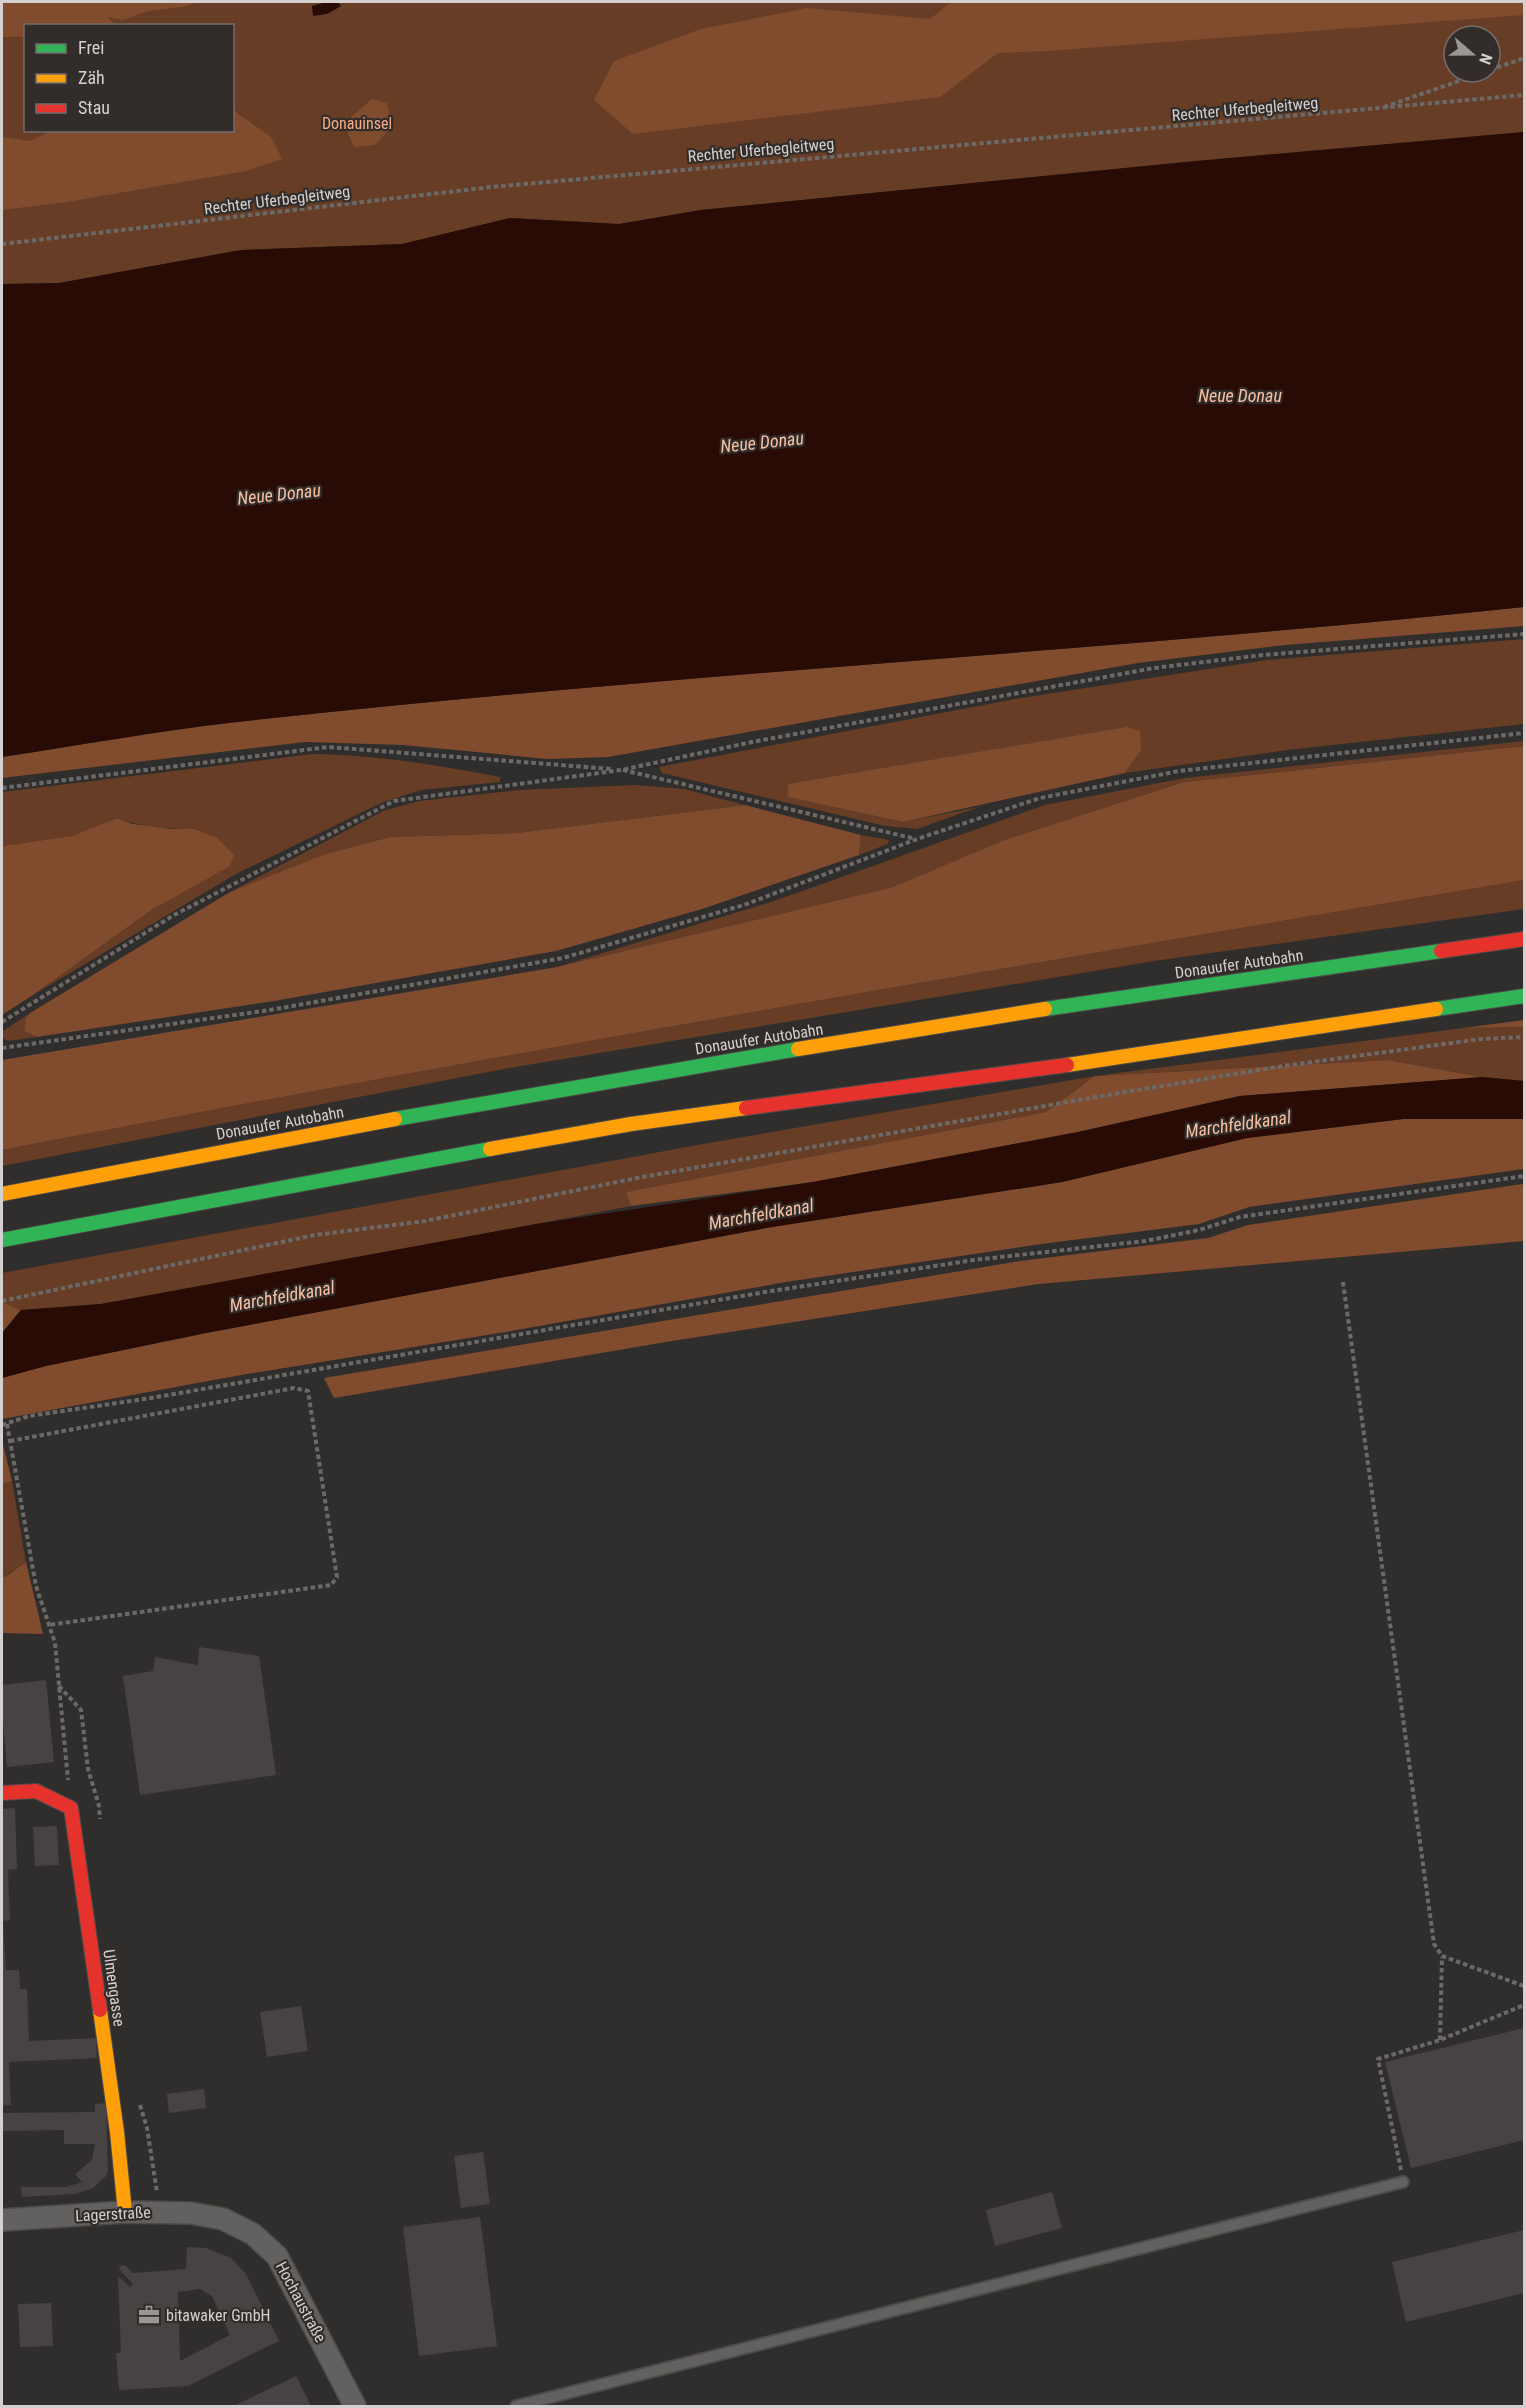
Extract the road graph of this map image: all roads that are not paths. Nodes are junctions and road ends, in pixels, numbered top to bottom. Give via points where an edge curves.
1 (1524, 939) edge
2 (1524, 996) edge
3 (2, 1194) edge
4 (2, 1240) edge
5 (2, 1793) edge
6 (1404, 2182) road end
7 (125, 2212) junction
8 (223, 2219) joint
9 (2, 2220) edge
10 (355, 2406) edge
11 (516, 2406) edge

1 - 3 main road, Donauufer Autobahn via 1032,1011 636,1076
2 - 4 main road via 1051,1067 631,1124
5 - 7 main road, Ulmengasse via 36,1791 71,1808
6 - 11 lane
7 - 8 street, Lagerstraße via 190,2213
7 - 9 street, Lagerstraße
8 - 10 street, Hochaustraße via 254,2234 277,2256

